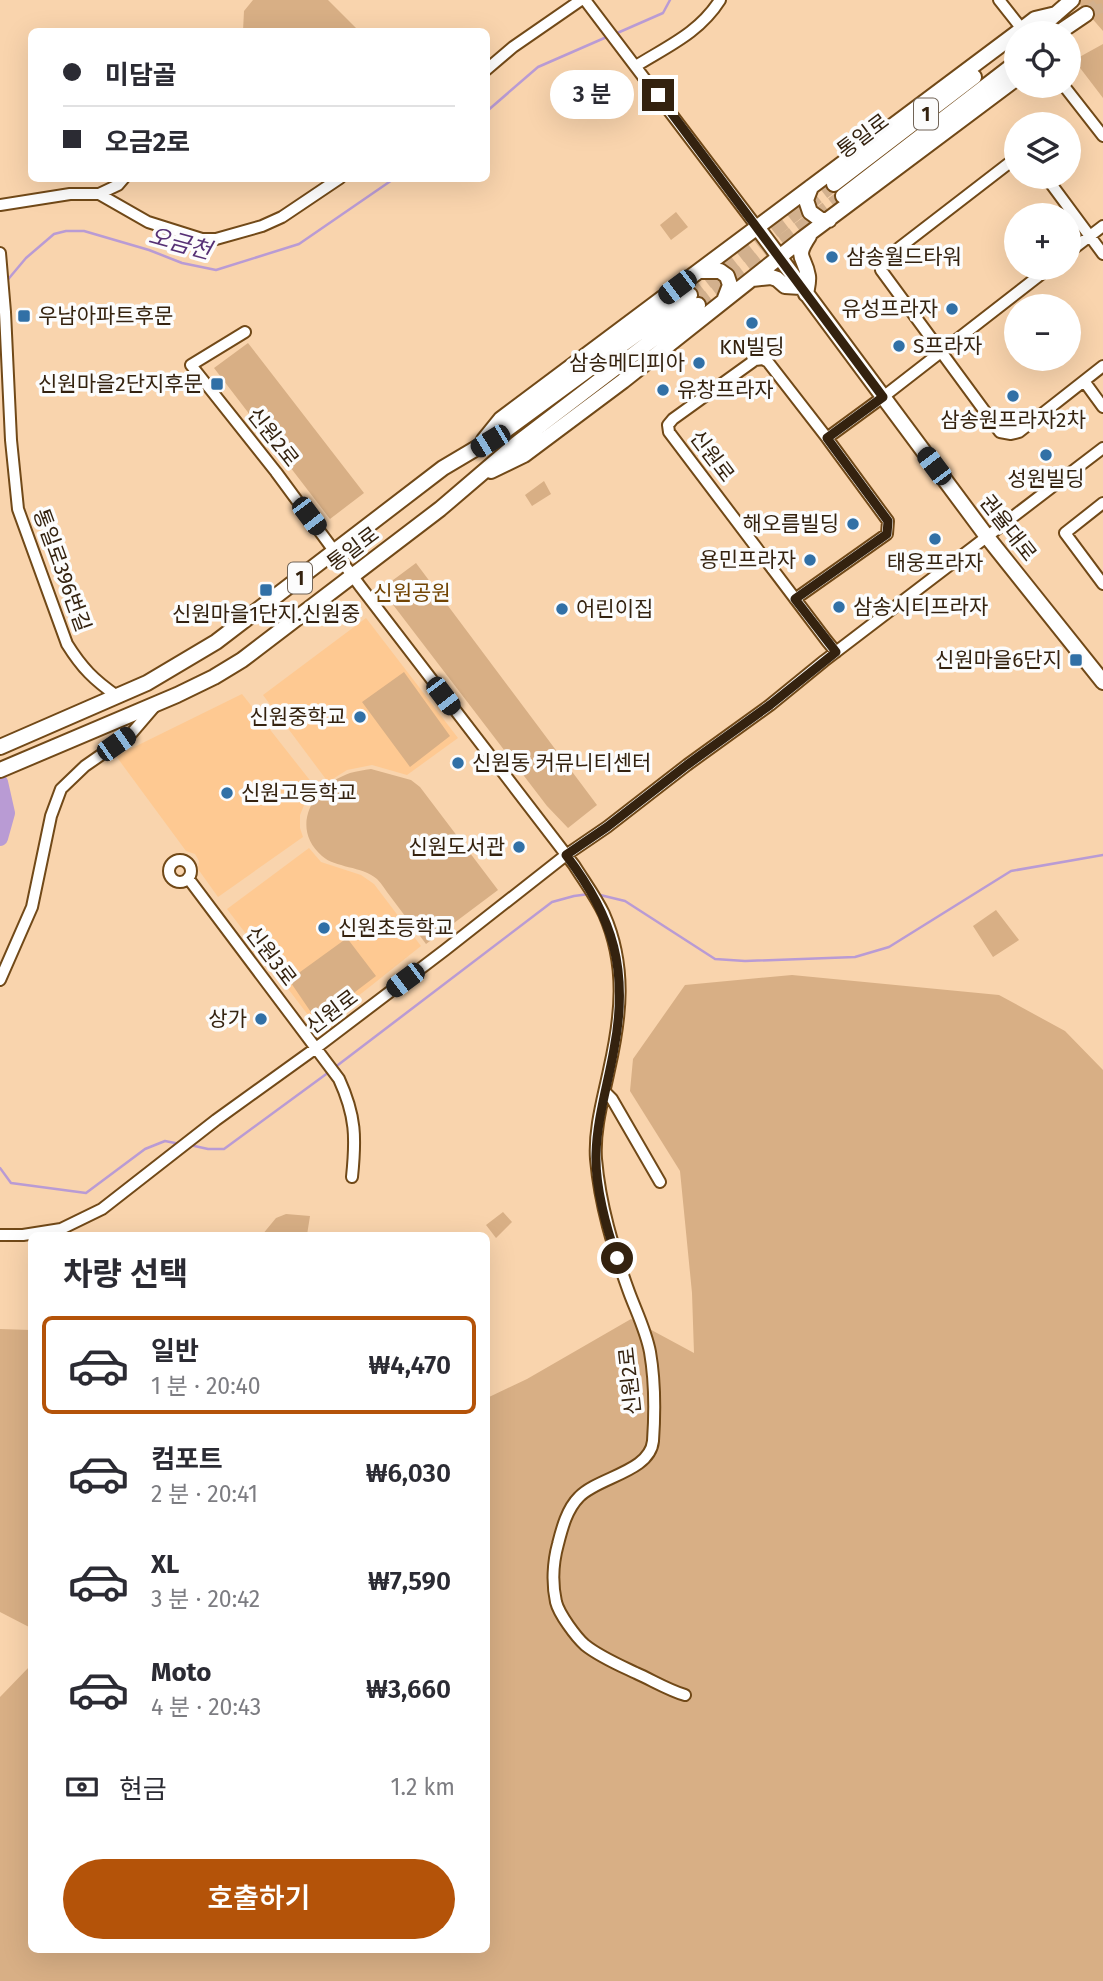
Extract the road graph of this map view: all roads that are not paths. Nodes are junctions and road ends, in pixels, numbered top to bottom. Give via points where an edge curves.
1 (583, 0) edge
2 (720, 0) edge
3 (999, 0) edge
4 (1072, 0) edge
5 (1086, 14) tunnel mouth
6 (1018, 21) edge
7 (1034, 21) edge
8 (1076, 21) edge
9 (1004, 48) edge
10 (1004, 55) edge
11 (636, 66) junction
12 (490, 67) edge
13 (1004, 71) edge
14 (1004, 88) edge
15 (1073, 98) edge
16 (1103, 136) edge
17 (1004, 167) edge
18 (121, 182) edge
19 (334, 182) edge
20 (811, 187) junction
21 (1055, 189) edge
22 (99, 194) junction
23 (0, 205) edge
24 (829, 220) junction
25 (1103, 226) edge
26 (757, 227) junction
27 (811, 233) junction
28 (1090, 236) junction
29 (1081, 243) edge
30 (0, 253) edge
31 (1103, 254) edge
32 (780, 256) junction
33 (699, 271) junction
34 (751, 279) junction
35 (1033, 280) edge
36 (804, 290) junction
37 (725, 298) junction
38 (245, 332) dead end
39 (940, 352) junction
40 (1103, 366) edge
41 (1084, 381) junction
42 (883, 397) junction
43 (1103, 407) edge
44 (827, 438) junction
45 (1103, 448) edge
46 (477, 449) junction
47 (471, 481) junction
48 (1103, 503) edge
49 (988, 538) junction
50 (335, 551) junction
51 (352, 576) junction
52 (1102, 582) edge
53 (795, 599) junction
54 (836, 652) junction
55 (1103, 682) edge
56 (117, 696) junction
57 (156, 704) junction
58 (0, 747) edge
59 (0, 770) edge
60 (566, 855) junction
61 (188, 878) dead end
62 (0, 980) edge
63 (319, 1052) junction
64 (605, 1092) junction
65 (352, 1177) dead end
66 (660, 1182) dead end
67 (38, 1232) edge
68 (28, 1233) edge
69 (0, 1235) edge
70 (685, 1695) dead end

1 - 11 street
1 - 12 street
2 - 11 street via 697,28
3 - 6 street
4 - 7 main road via 1056,14
5 - 8 main road
9 - 20 main road
10 - 13 main road, 통일로 / 1 via 839,190
11 - 26 street
14 - 24 main road
15 - 16 street
17 - 39 street via 886,258 881,270
18 - 22 street
19 - 22 street via 282,217 208,240 148,222
20 - 24 main road via 806,200 810,212
20 - 26 main road
21 - 28 street
22 - 23 street
24 - 27 main road
25 - 28 street
26 - 32 main road, 권율대로
26 - 33 main road
27 - 32 main road
27 - 36 main road via 801,248 809,277
28 - 29 street
28 - 31 street
30 - 56 street, 통일로396번길 via 18,509 67,644 79,664
32 - 34 main road
32 - 36 main road, 권율대로
33 - 37 main road via 720,271 727,276 730,285
33 - 46 main road via 501,419
34 - 36 main road via 771,277
34 - 37 main road
35 - 39 street
36 - 42 main road, 권율대로
37 - 47 main road via 524,455
38 - 50 street, 신원2로 via 191,365
39 - 41 street via 1000,432 1019,432
39 - 42 street
40 - 41 street
41 - 43 street
42 - 44 street
42 - 49 main road, 권율대로
44 - 53 street, 신원로 via 889,527 887,534
44 - 53 street, 신원로 via 762,359 713,389 668,425
45 - 49 street, 신원로
46 - 47 main road, 통일로 / 1 via 694,300
46 - 50 main road, 통일로 / 1 via 443,468
47 - 51 main road, 통일로 / 1
48 - 52 street via 1065,533
49 - 54 street, 신원로
49 - 55 main road, 권율대로
50 - 51 street, 신원2로
50 - 56 main road, 통일로 / 1 via 216,642
51 - 57 main road, 통일로 / 1 via 242,660
51 - 60 street, 신원2로
53 - 54 street, 신원로
54 - 60 street, 신원로
56 - 58 main road, 통일로 / 1
57 - 59 main road, 통일로 / 1
57 - 62 street via 131,734 85,765 61,789 32,907
60 - 63 street, 신원로
60 - 64 street, 신원2로 via 605,916 620,976 621,1008
61 - 63 street, 신원3로
63 - 65 street, 신원3로 via 339,1079 352,1118 356,1136
63 - 67 street, 신원로 via 216,1120 102,1209 61,1229
64 - 66 street
64 - 70 street, 신원2로 via 596,1156 601,1199 610,1239 650,1351 652,1447 629,1470 595,1484 579,1497 563,1523 554,1561 556,1603 584,1644
68 - 69 street, 신원로

